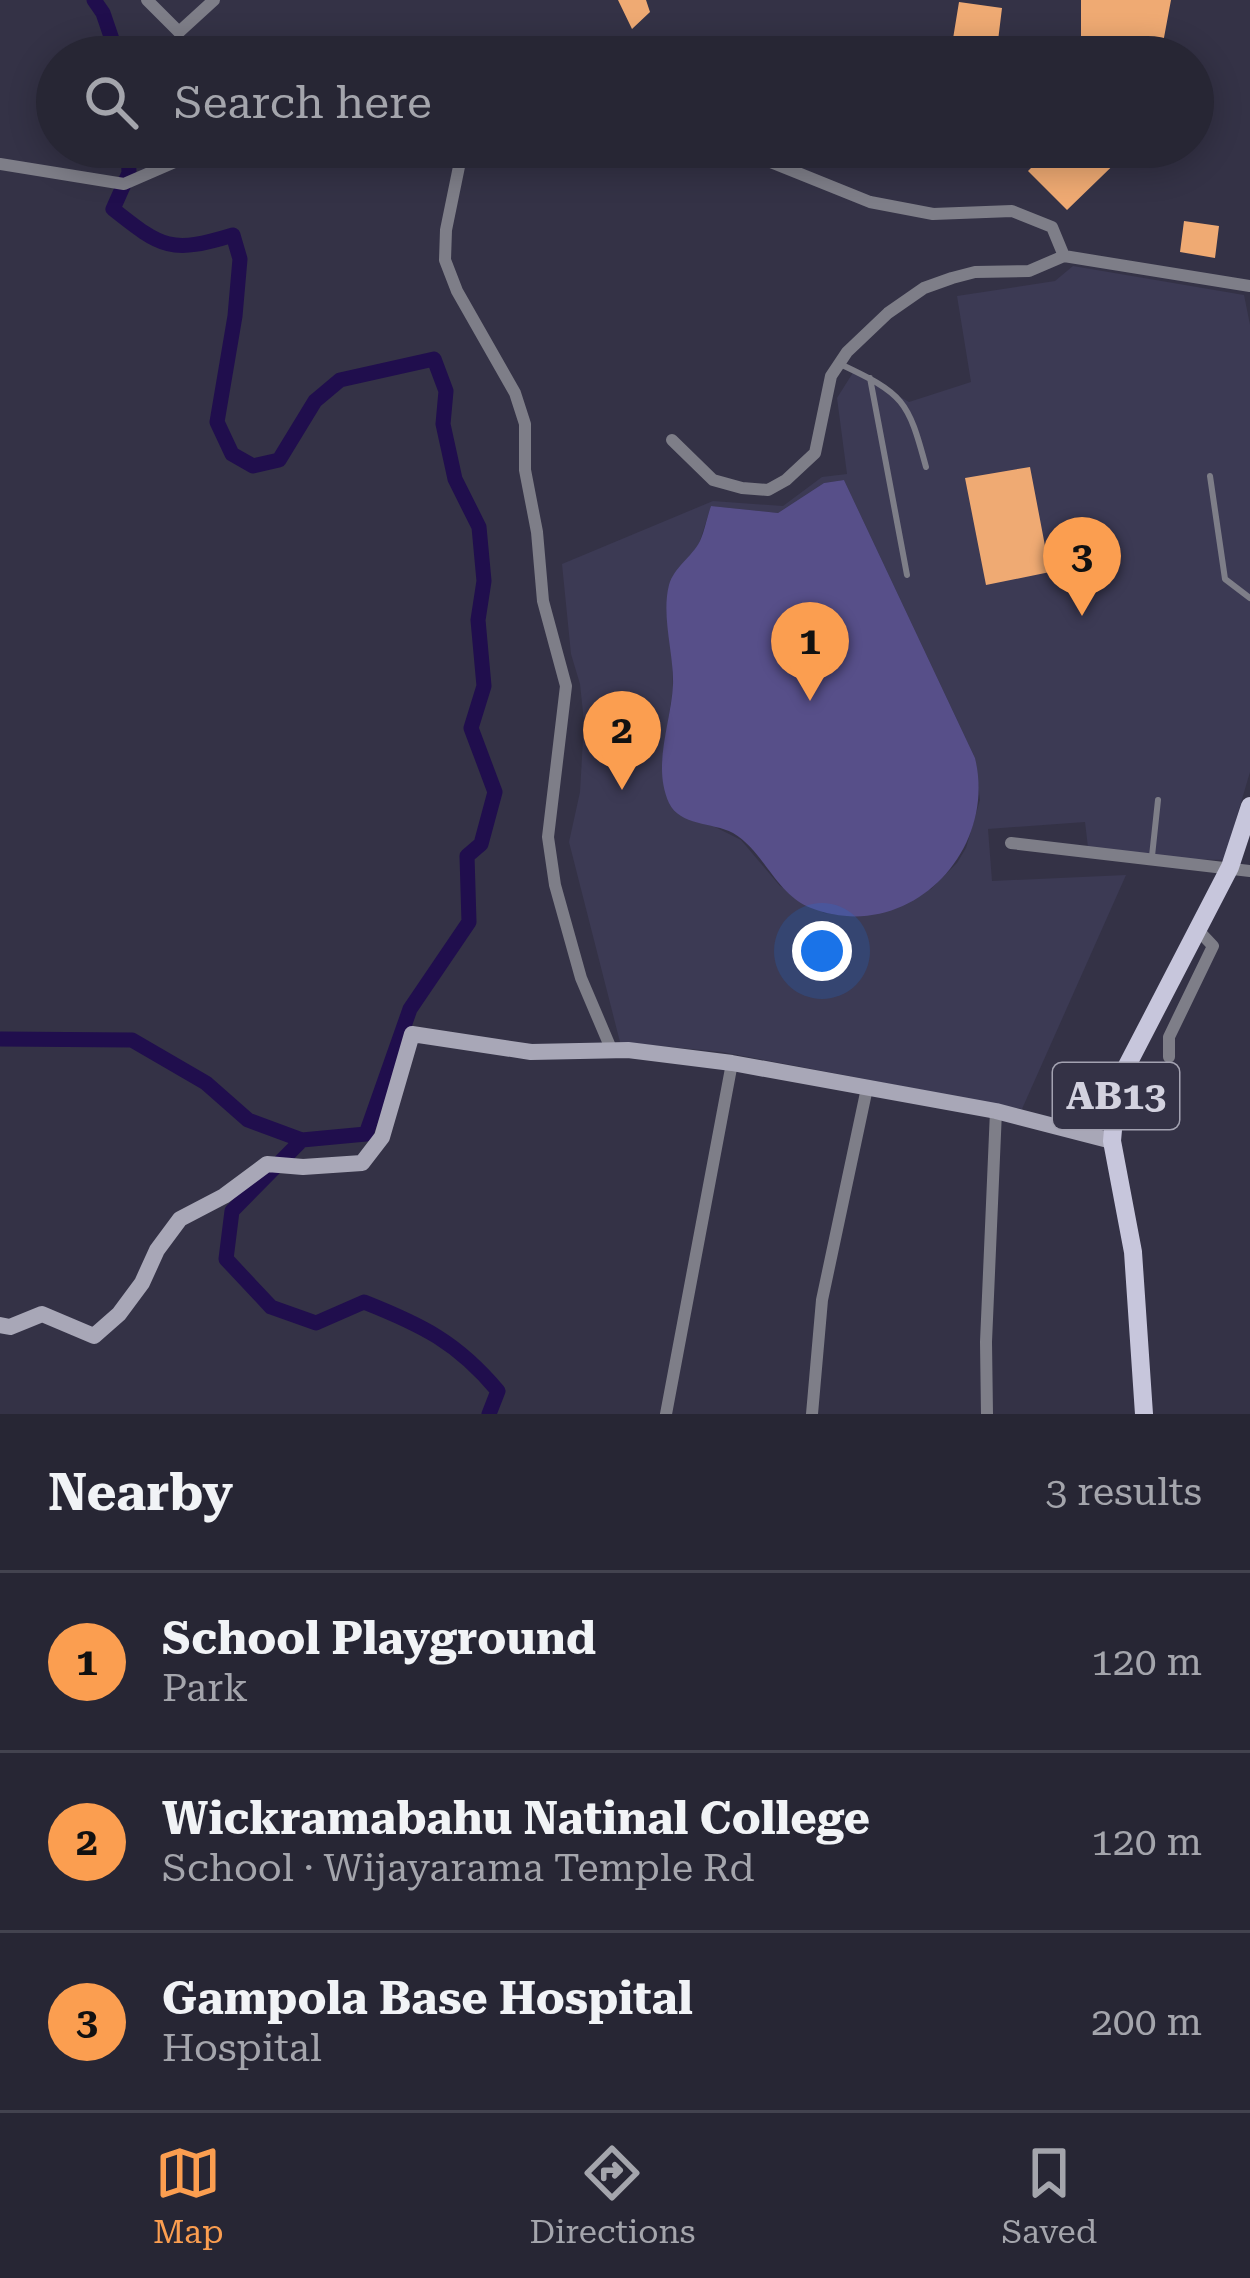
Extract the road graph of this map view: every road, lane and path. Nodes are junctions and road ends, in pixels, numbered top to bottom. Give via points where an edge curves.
1 (147, 0) edge
2 (214, 0) edge
3 (0, 164) edge
4 (159, 168) edge
5 (459, 168) edge
6 (786, 168) edge
7 (1064, 256) junction
8 (1250, 286) edge
9 (840, 364) junction
10 (870, 378) junction
11 (672, 440) dead end
12 (926, 467) dead end
13 (1210, 476) dead end
14 (907, 575) dead end
15 (1250, 598) edge
16 (1158, 800) dead end
17 (1250, 806) edge
18 (1010, 843) dead end
19 (1151, 858) junction
20 (1240, 869) edge
21 (1197, 929) junction
22 (612, 1051) junction
23 (1169, 1058) dead end
24 (732, 1063) junction
25 (867, 1088) junction
26 (996, 1111) junction
27 (1112, 1141) junction
28 (0, 1325) edge
29 (666, 1414) edge
30 (812, 1414) edge
31 (987, 1414) edge
32 (1144, 1414) edge

1 - 2 street via 179,32
3 - 4 street via 124,184
5 - 22 street via 445,260 525,424 543,601 566,686 548,837 581,979
6 - 7 street via 870,202 933,214 1012,211 1052,227
7 - 8 street
7 - 9 street via 1029,271 975,272 924,288
9 - 10 lane
9 - 11 street via 815,453 768,490 713,480
10 - 12 lane via 908,405
10 - 14 lane
13 - 15 lane via 1225,579
16 - 19 lane
17 - 20 main road, AB13
18 - 19 street
19 - 20 street
20 - 21 main road, AB13
21 - 23 street via 1213,946 1169,1037
21 - 27 main road, AB13 via 1117,1084
22 - 24 street
22 - 28 street via 531,1052 412,1034 382,1138 362,1163 267,1164 180,1219 142,1283 94,1336 42,1314
24 - 25 street
24 - 29 street
25 - 26 street
25 - 30 street via 822,1300
26 - 27 street
26 - 31 street
27 - 32 main road, AB13 via 1133,1252

